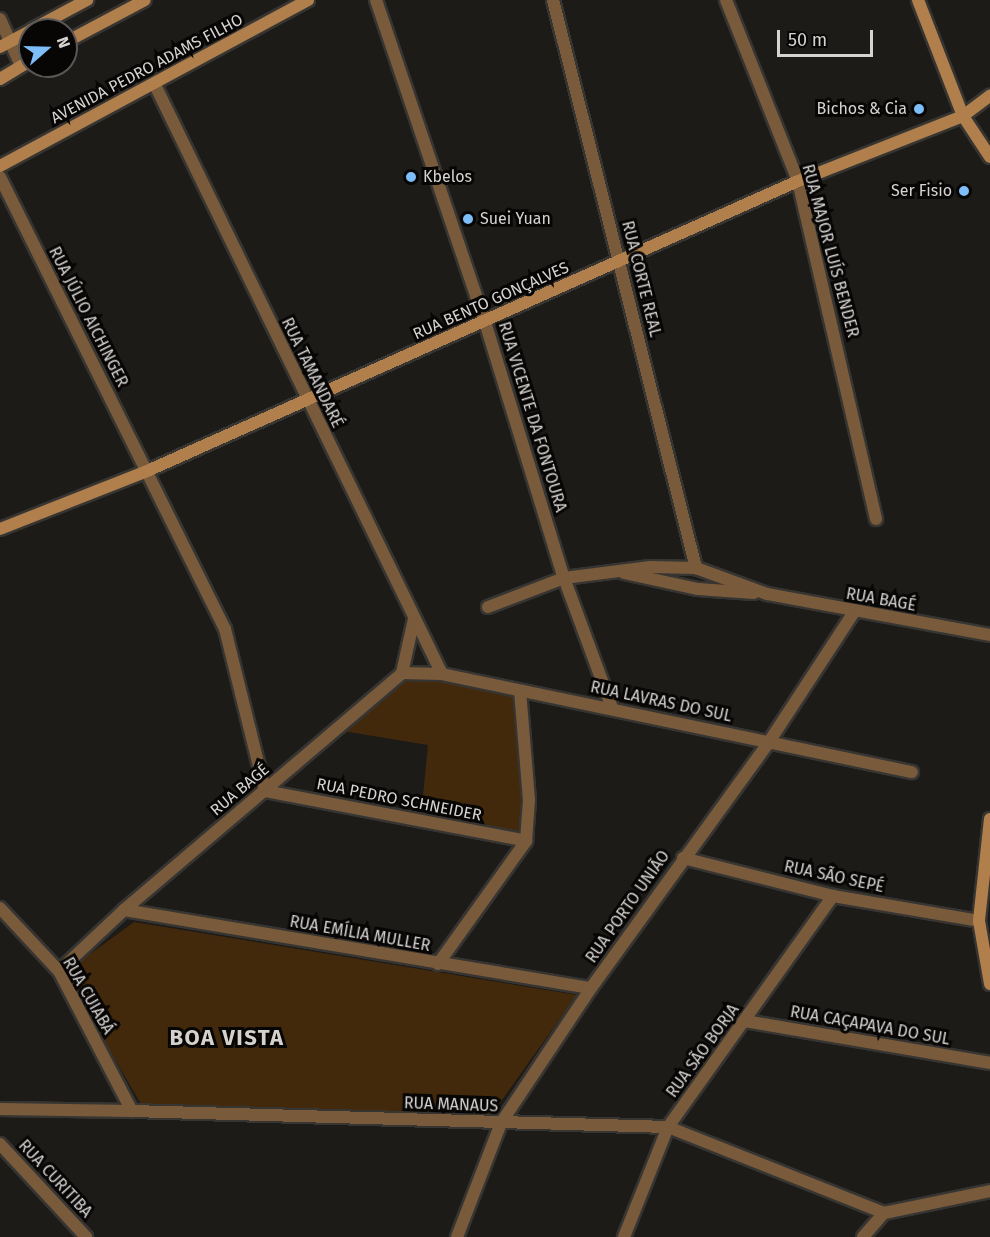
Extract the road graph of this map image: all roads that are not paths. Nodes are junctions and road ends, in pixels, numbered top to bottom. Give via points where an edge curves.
1 (87, 0) edge
2 (145, 0) edge
3 (308, 0) edge
4 (376, 0) edge
5 (553, 0) edge
6 (726, 0) edge
7 (918, 0) edge
8 (53, 18) edge
9 (0, 19) edge
10 (78, 36) edge
11 (5, 44) edge
12 (18, 56) edge
13 (18, 69) edge
14 (0, 79) edge
15 (155, 85) junction
16 (990, 96) edge
17 (963, 116) junction
18 (990, 157) edge
19 (0, 166) edge
20 (0, 177) edge
21 (798, 181) junction
22 (620, 263) junction
23 (485, 322) junction
24 (306, 401) junction
25 (147, 471) junction
26 (876, 519) dead end
27 (0, 529) edge
28 (696, 568) junction
29 (621, 573) junction
30 (564, 578) junction
31 (767, 594) junction
32 (488, 607) dead end
33 (854, 612) junction
34 (414, 619) junction
35 (990, 634) edge
36 (402, 673) junction
37 (442, 674) junction
38 (520, 690) junction
39 (612, 708) junction
40 (770, 742) junction
41 (912, 772) dead end
42 (265, 791) junction
43 (990, 819) edge
44 (526, 841) junction
45 (683, 858) junction
46 (986, 860) edge
47 (833, 896) junction
48 (0, 908) edge
49 (124, 910) junction
50 (979, 921) junction
51 (438, 964) junction
52 (59, 971) junction
53 (990, 984) edge
54 (591, 988) junction
55 (745, 1021) junction
56 (990, 1063) edge
57 (0, 1109) edge
58 (132, 1111) junction
59 (501, 1123) junction
60 (668, 1127) junction
61 (0, 1144) edge
62 (990, 1191) edge
63 (884, 1213) junction
64 (86, 1237) edge
65 (458, 1237) edge
66 (624, 1237) edge
67 (863, 1237) edge

1 - 8 main road
2 - 10 main road
3 - 15 main road, AVENIDA PEDRO ADAMS FILHO
4 - 23 street, RUA VICENTE DA FONTOURA
5 - 22 street, RUA CORTE REAL
6 - 21 street, RUA MAJOR LUÍS BENDER
7 - 17 main road
9 - 11 street
11 - 12 street
13 - 14 main road
15 - 19 main road, AVENIDA PEDRO ADAMS FILHO
15 - 24 street, RUA TAMANDARÉ
16 - 17 main road, RUA BENTO GONÇALVES
17 - 18 main road
17 - 21 main road, RUA BENTO GONÇALVES
20 - 25 street, RUA JÚLIO AICHINGER
21 - 22 main road, RUA BENTO GONÇALVES
21 - 26 street, RUA MAJOR LUÍS BENDER
22 - 23 main road, RUA BENTO GONÇALVES
22 - 28 street, RUA CORTE REAL
23 - 24 main road, RUA BENTO GONÇALVES
23 - 30 street, RUA VICENTE DA FONTOURA
24 - 25 main road, RUA BENTO GONÇALVES
24 - 34 street, RUA TAMANDARÉ
25 - 27 main road, RUA BENTO GONÇALVES
25 - 42 street, RUA JÚLIO AICHINGER via 225,629
28 - 29 street, RUA BAGÉ via 650,567
28 - 31 street, RUA BAGÉ
29 - 30 street, RUA BAGÉ
29 - 31 street, RUA BAGÉ via 698,589
30 - 32 street, RUA BAGÉ
30 - 39 street, RUA VICENTE DA FONTOURA
31 - 33 street, RUA BAGÉ
33 - 35 street, RUA BAGÉ
33 - 40 street, RUA PORTO UNIÃO
34 - 36 street
34 - 37 street, RUA TAMANDARÉ
36 - 37 street, RUA LAVRAS DO SUL
36 - 42 street, RUA BAGÉ
37 - 38 street, RUA LAVRAS DO SUL
38 - 39 street, RUA LAVRAS DO SUL
38 - 44 street via 529,800
39 - 40 street, RUA LAVRAS DO SUL
40 - 41 street, RUA LAVRAS DO SUL
40 - 45 street, RUA PORTO UNIÃO
42 - 44 street, RUA PEDRO SCHNEIDER
42 - 49 street, RUA BAGÉ
43 - 46 main road
44 - 51 street
45 - 47 street, RUA SÃO SEPÉ
45 - 54 street, RUA PORTO UNIÃO
46 - 50 main road
47 - 50 street, RUA SÃO SEPÉ
47 - 55 street, RUA SÃO BORJA
48 - 52 street, RUA CUIABÁ
49 - 51 street, RUA EMÍLIA MULLER
49 - 52 street, RUA BAGÉ
50 - 53 main road
51 - 54 street, RUA EMÍLIA MULLER
52 - 58 street, RUA CUIABÁ
54 - 59 street, RUA PORTO UNIÃO
55 - 56 street, RUA CAÇAPAVA DO SUL
55 - 60 street, RUA SÃO BORJA
57 - 58 street, RUA MANAUS
58 - 59 street, RUA MANAUS
59 - 60 street, RUA MANAUS
59 - 65 street, RUA PORTO UNIÃO
60 - 63 street, RUA MANAUS
60 - 66 street, RUA SÃO BORJA
61 - 64 street, RUA CURITIBA
62 - 63 street
63 - 67 street

